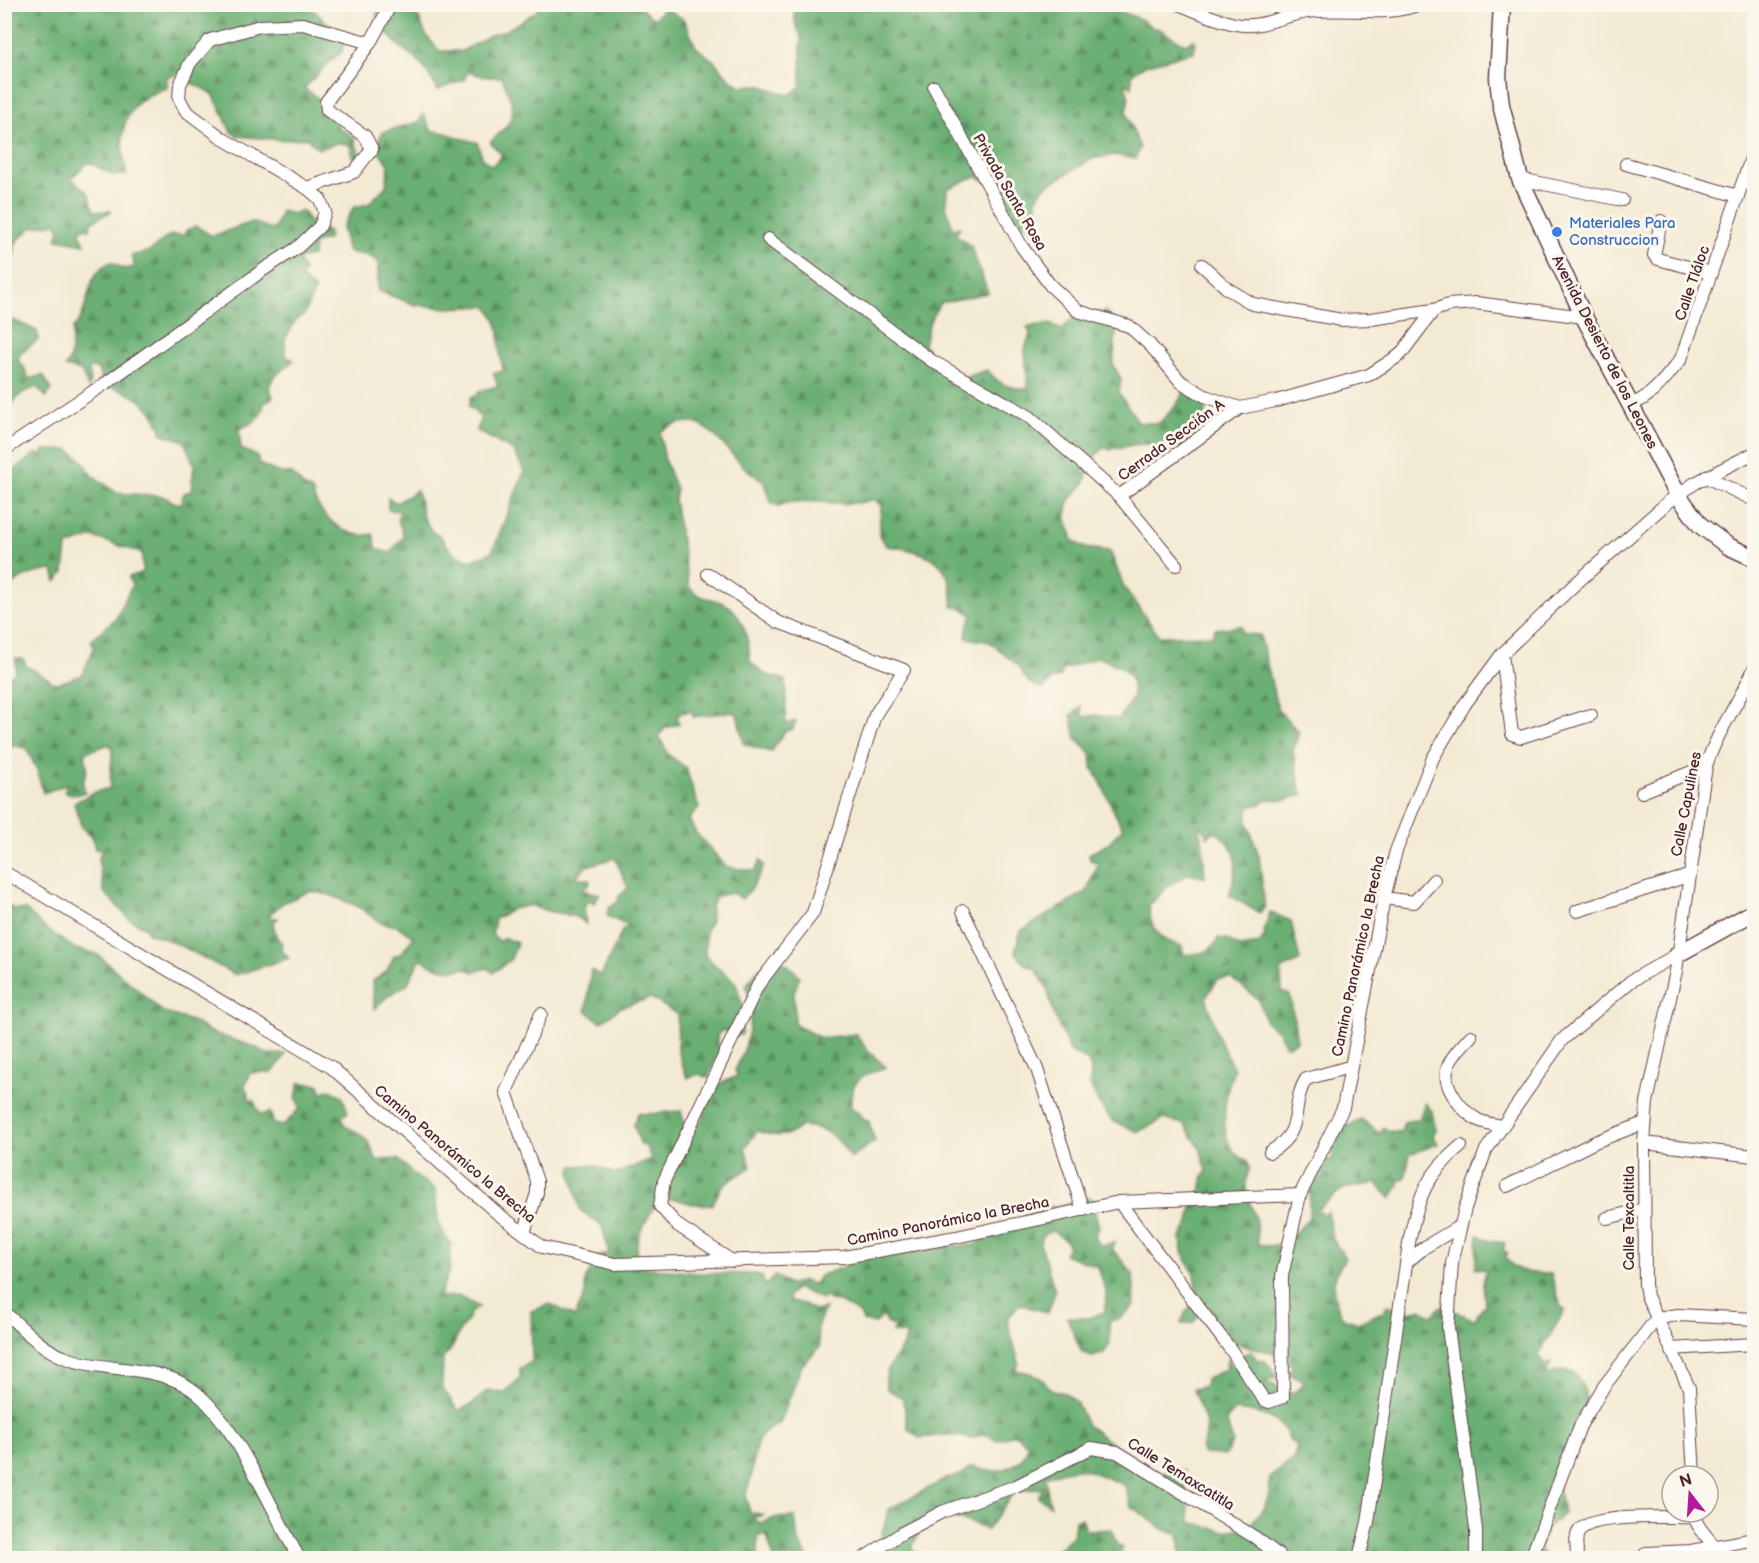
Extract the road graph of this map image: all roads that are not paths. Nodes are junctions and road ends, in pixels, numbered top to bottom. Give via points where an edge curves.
1 (391, 4) edge
2 (1178, 4) edge
3 (1420, 4) edge
4 (1502, 4) edge
5 (370, 43) junction
6 (934, 87) dead end
7 (1755, 150) edge
8 (1626, 164) dead end
9 (1520, 178) junction
10 (307, 188) junction
11 (1738, 196) junction
12 (1622, 200) dead end
13 (1661, 221) dead end
14 (768, 239) dead end
15 (1202, 265) dead end
16 (1711, 273) junction
17 (1434, 310) junction
18 (1584, 317) junction
19 (1629, 405) junction
20 (1240, 408) junction
21 (4, 450) edge
22 (1755, 453) edge
23 (1706, 477) junction
24 (1678, 495) junction
25 (1119, 496) junction
26 (1755, 500) edge
27 (1755, 558) edge
28 (1176, 565) dead end
29 (708, 574) dead end
30 (1502, 654) junction
31 (1755, 669) edge
32 (1591, 715) dead end
33 (1706, 766) junction
34 (1642, 792) dead end
35 (4, 872) edge
36 (1688, 876) junction
37 (1434, 880) dead end
38 (1384, 898) junction
39 (963, 911) dead end
40 (1578, 911) dead end
41 (1755, 912) edge
42 (1678, 954) junction
43 (541, 1014) dead end
44 (1471, 1036) dead end
45 (1349, 1067) junction
46 (1644, 1123) junction
47 (1500, 1126) junction
48 (1644, 1143) junction
49 (1461, 1146) dead end
50 (1270, 1152) dead end
51 (1755, 1156) edge
52 (1507, 1186) dead end
53 (1300, 1195) junction
54 (1119, 1202) junction
55 (1083, 1209) junction
56 (1644, 1209) junction
57 (1607, 1218) dead end
58 (1460, 1226) junction
59 (524, 1233) junction
60 (732, 1261) junction
61 (1407, 1262) junction
62 (4, 1312) edge
63 (1657, 1318) junction
64 (1755, 1318) edge
65 (1755, 1344) edge
66 (1671, 1349) junction
67 (1693, 1464) edge
68 (1660, 1517) edge
69 (1700, 1524) edge
70 (1755, 1539) edge
71 (1718, 1552) edge
72 (1646, 1553) dead end
73 (299, 1558) edge
74 (864, 1558) edge
75 (1282, 1558) edge
76 (1359, 1558) edge
77 (1476, 1558) edge
78 (1531, 1558) edge
79 (1576, 1558) edge

1 - 5 street
2 - 3 street via 1236,25 1269,24 1320,11 1401,12
4 - 9 street, Avenida Desierto de los Leones via 1500,105
5 - 10 street via 326,102 327,110 365,136 372,149 354,172
5 - 10 street via 303,24 260,26 210,40 190,63 180,85 179,98 186,111 225,140
6 - 20 street, Privada Santa Rosa via 1022,247 1050,285 1078,311 1129,326 1181,382
7 - 11 street, Calle Tláloc
8 - 11 street
9 - 12 street
9 - 18 street, Avenida Desierto de los Leones
10 - 21 street via 320,199 326,212 320,226 297,248
11 - 16 street, Calle Tláloc
13 - 16 street via 1654,255
14 - 25 street via 933,361 1030,417
15 - 17 street via 1228,289 1253,304 1342,320
16 - 19 street, Calle Tláloc via 1681,359 1660,384
17 - 18 street via 1476,303
17 - 20 street via 1400,355 1369,375
18 - 19 street, Avenida Desierto de los Leones
19 - 24 street, Avenida Desierto de los Leones
20 - 25 street, Cerrada Sección A
22 - 23 street, Camino Panorámico la Brecha
23 - 24 street, Camino Panorámico la Brecha
23 - 26 street
24 - 27 street, Avenida Desierto de los Leones via 1700,525 1728,546
24 - 30 street, Camino Panorámico la Brecha via 1572,586
25 - 28 street
29 - 60 street via 778,622 904,670 875,715 813,913 758,985 664,1181 660,1206 677,1225
30 - 32 street via 1512,734 1521,737
30 - 38 street, Camino Panorámico la Brecha via 1433,758 1396,851
31 - 33 street, Calle Capulines via 1714,742
33 - 34 street
33 - 36 street, Calle Capulines
35 - 59 street, Camino Panorámico la Brecha via 331,1067
36 - 40 street
36 - 42 street, Calle Capulines
37 - 38 street via 1414,903
38 - 45 street, Camino Panorámico la Brecha
39 - 55 street via 1037,1069
41 - 42 street
42 - 46 street, Calle Texcaltitla
42 - 47 street via 1631,981 1562,1040
43 - 59 street via 506,1092 537,1181
44 - 47 street via 1446,1070 1447,1084 1461,1106 1478,1120
45 - 50 street via 1306,1079 1301,1087 1296,1122 1281,1145
45 - 53 street, Camino Panorámico la Brecha via 1342,1108
46 - 48 street, Calle Texcaltitla
46 - 52 street via 1595,1142
47 - 58 street via 1486,1150
48 - 51 street
48 - 56 street, Calle Texcaltitla
49 - 61 street via 1445,1159 1418,1199
53 - 54 street, Camino Panorámico la Brecha
53 - 54 street, Camino Panorámico la Brecha via 1280,1297 1284,1395 1269,1402
54 - 55 street, Camino Panorámico la Brecha
55 - 60 street, Camino Panorámico la Brecha via 844,1257
56 - 57 street
56 - 63 street, Calle Texcaltitla via 1645,1285
58 - 61 street
58 - 77 street via 1449,1283 1448,1328 1476,1529
59 - 60 street, Camino Panorámico la Brecha via 542,1247 615,1264
61 - 76 street via 1368,1522
62 - 73 street via 44,1347 67,1359 169,1378 187,1386 207,1403 243,1455
63 - 64 street
63 - 66 street, Calle Texcaltitla
63 - 78 street via 1604,1386 1580,1426
65 - 66 street
66 - 67 street, Calle Texcaltitla via 1689,1388
68 - 79 street via 1588,1524 1576,1538
69 - 71 street
70 - 71 street
71 - 72 street
74 - 75 street, Calle Temaxcatitla via 942,1512 1016,1486 1090,1448 1118,1452

